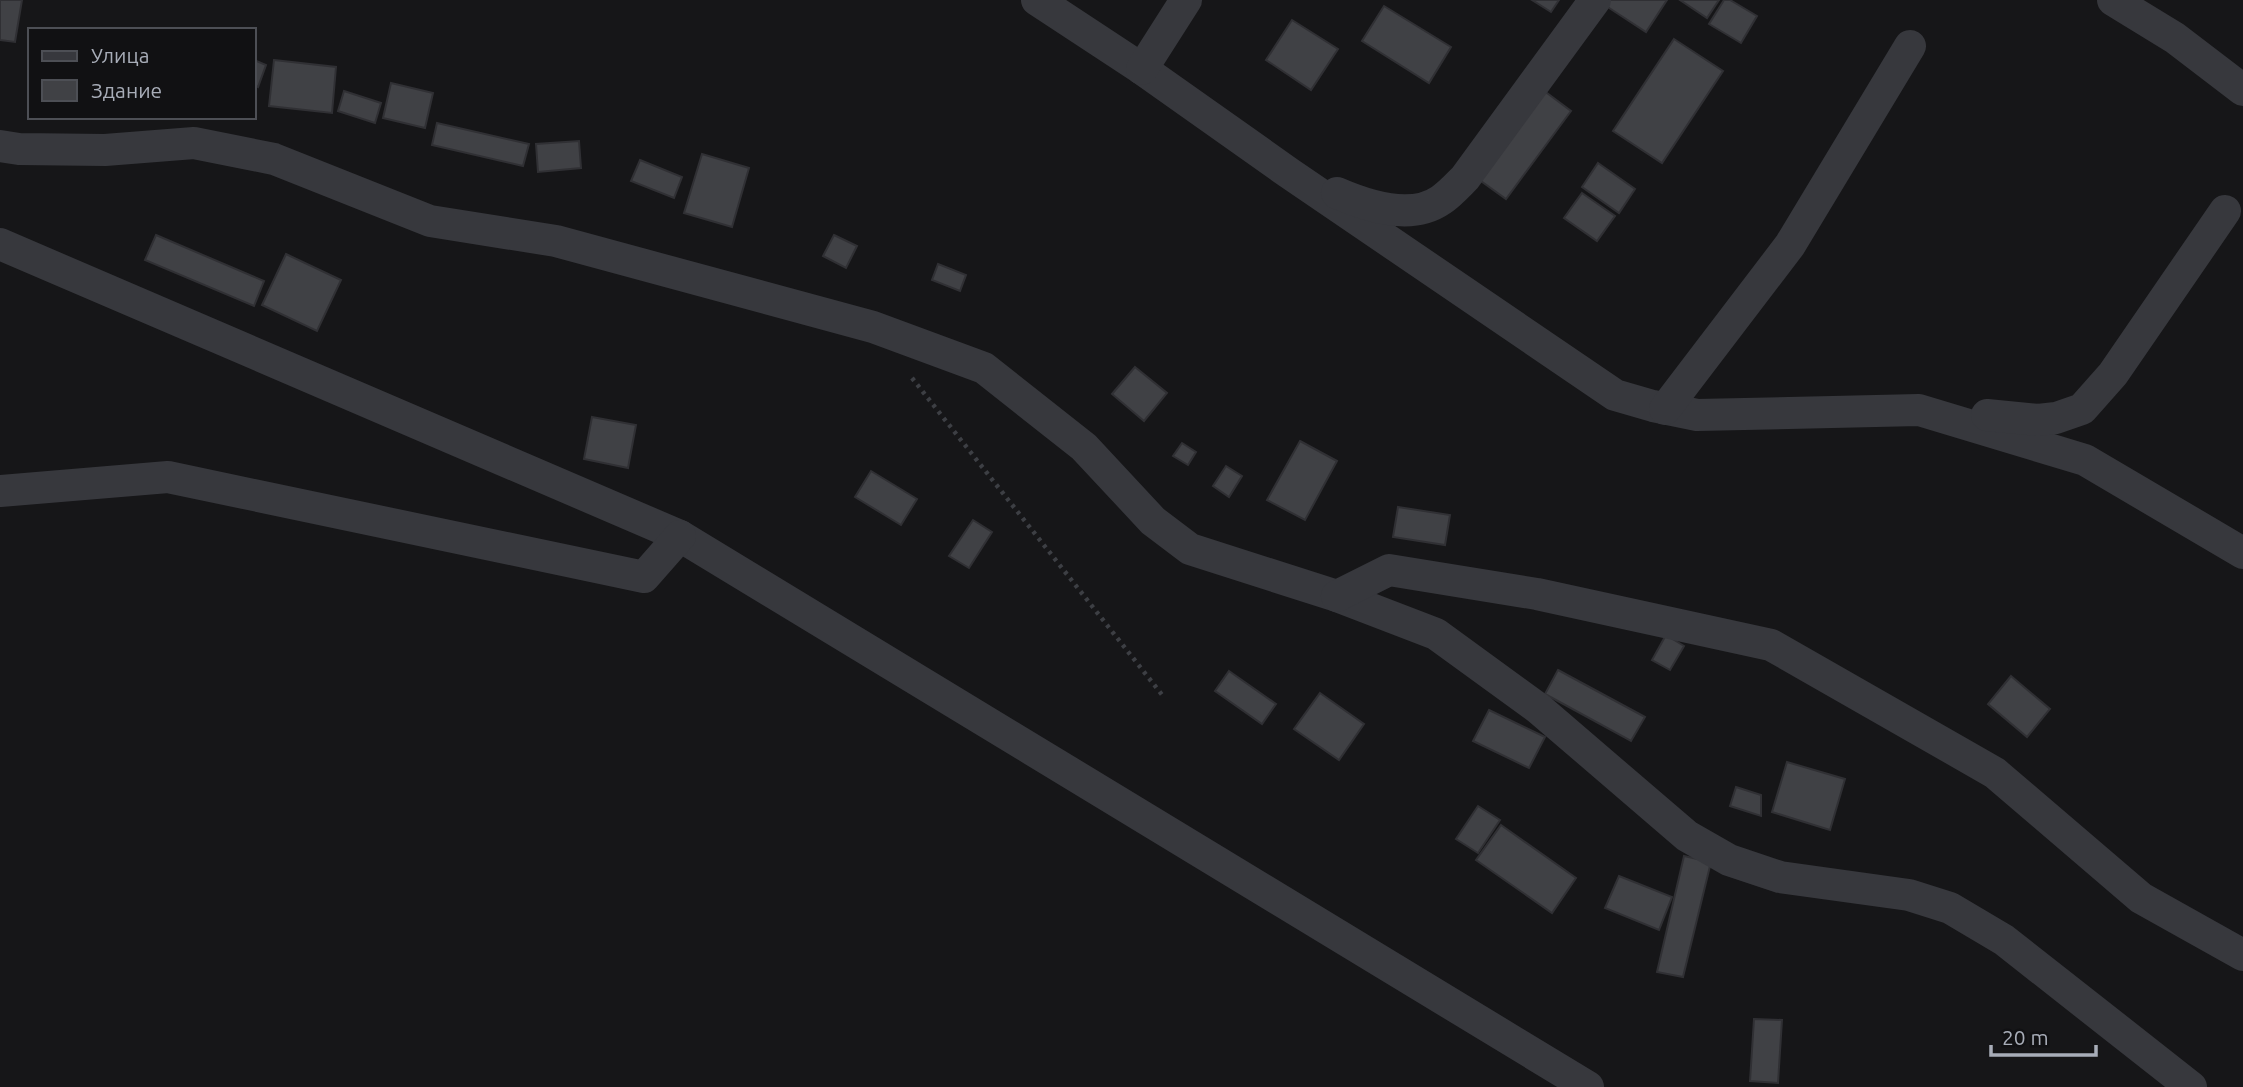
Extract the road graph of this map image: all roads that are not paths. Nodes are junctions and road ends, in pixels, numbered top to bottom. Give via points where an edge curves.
1 (1037, 0) edge
2 (1186, 0) edge
3 (1595, 0) edge
4 (2113, 0) edge
5 (1910, 46) dead end
6 (1142, 69) junction
7 (2243, 90) edge
8 (0, 146) edge
9 (1289, 173) junction
10 (2225, 211) dead end
11 (0, 244) edge
12 (1665, 409) junction
13 (1919, 410) junction
14 (0, 491) edge
15 (680, 536) junction
16 (2243, 553) edge
17 (1338, 596) junction
18 (2243, 955) edge
19 (1588, 1087) edge
20 (2191, 1087) edge

1 - 6 street
2 - 6 street
3 - 9 street via 1465,178 1440,201 1412,211 1366,205
4 - 7 street via 2175,38
5 - 12 street via 1790,245
6 - 9 street
8 - 17 street via 105,150 194,143 274,159 430,221 556,241 873,327 984,368 1084,447 1153,521 1190,549
9 - 12 street via 1615,395
10 - 13 street via 2113,374 2081,409 2038,420
11 - 15 street
12 - 13 street via 1696,415
13 - 16 street via 2085,460
14 - 15 street via 168,477 644,577
15 - 19 street
17 - 18 street via 1389,570 1537,594 1772,645 1996,773 2141,898
17 - 20 street via 1436,634 1539,709 1687,836 1729,860 1780,877 1909,895 1950,908 2004,940

